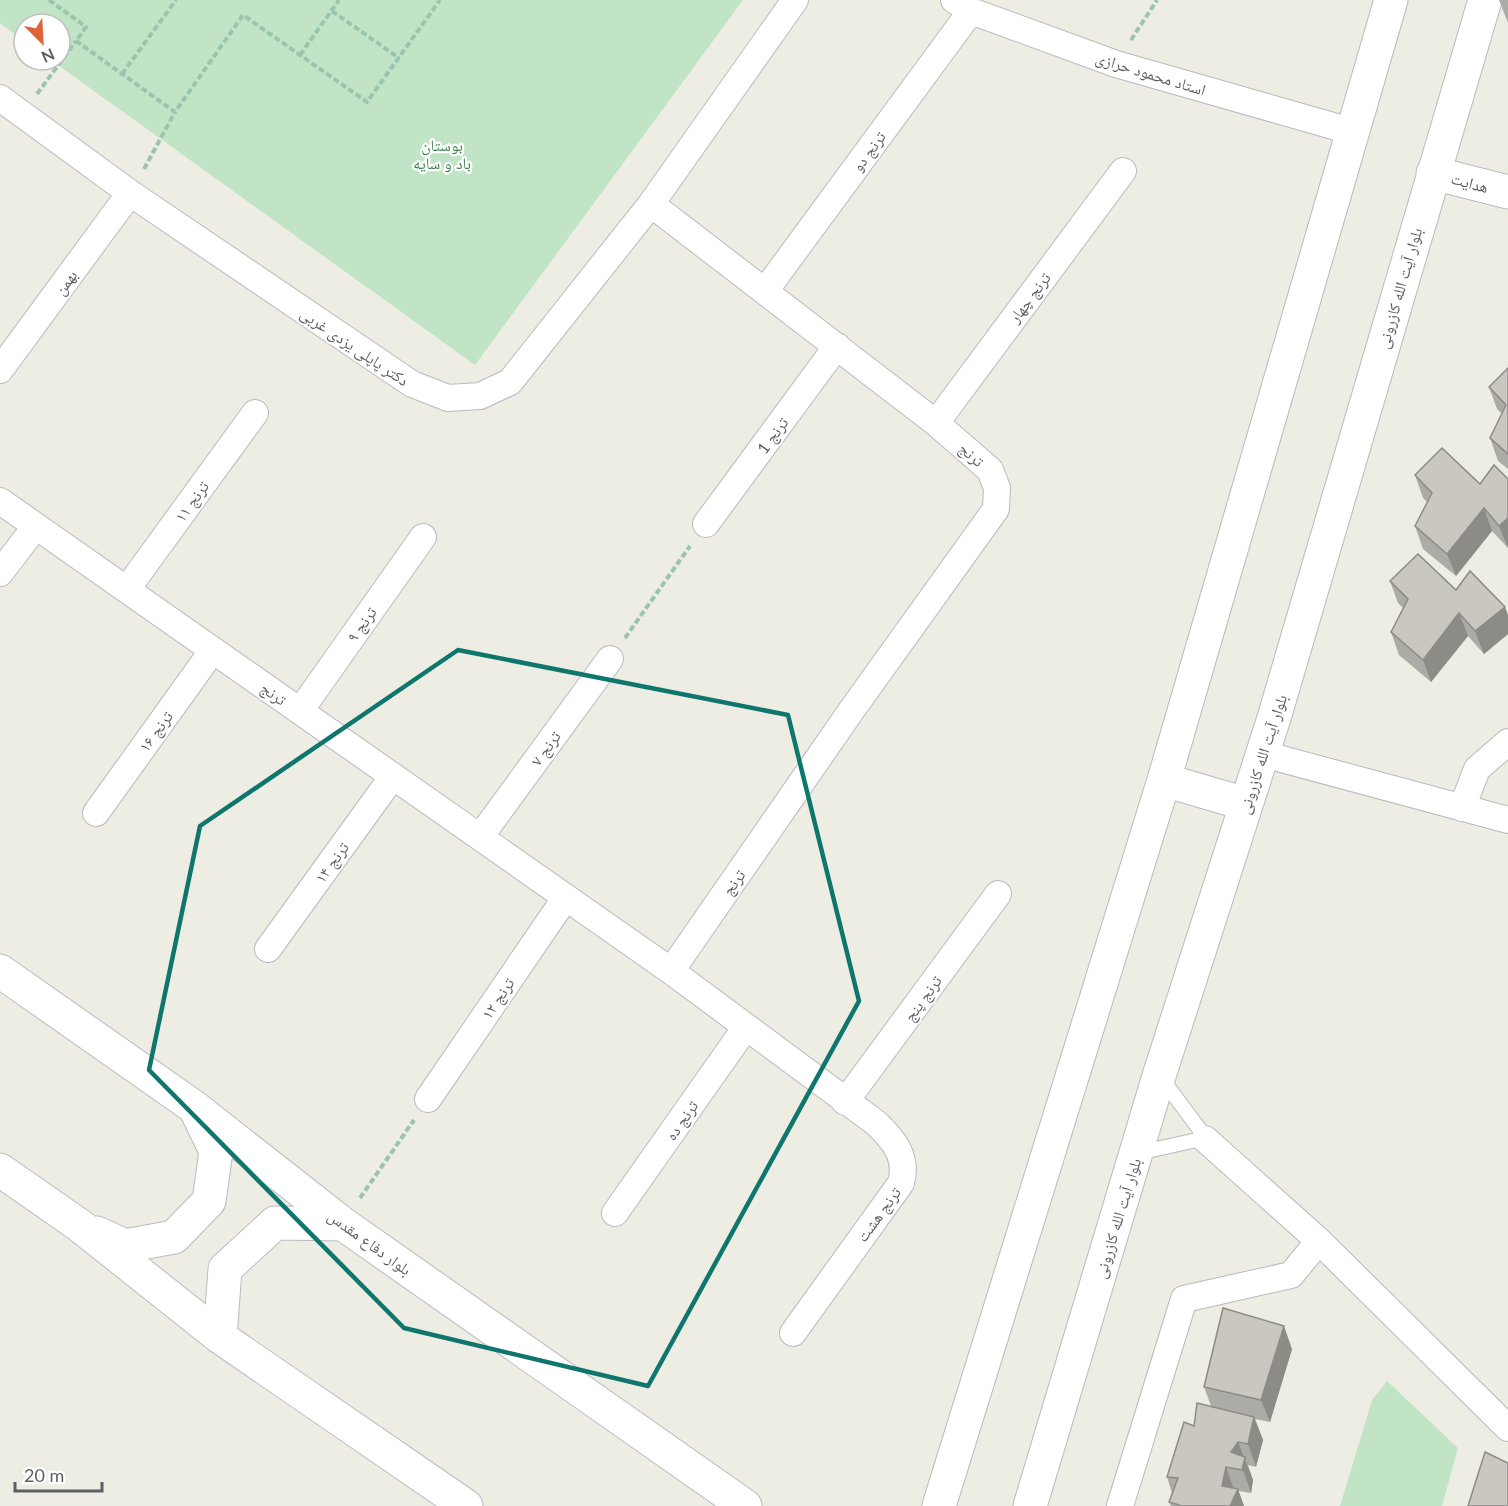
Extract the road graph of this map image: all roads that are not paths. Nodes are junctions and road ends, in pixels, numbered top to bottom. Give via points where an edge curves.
1 (795, 0) edge
2 (1391, 0) edge
3 (1485, 0) edge
4 (963, 6) edge
5 (0, 98) edge
6 (1354, 132) junction
7 (1123, 171) dead end
8 (1433, 173) junction
9 (1508, 192) edge
10 (130, 194) junction
11 (651, 204) junction
12 (765, 291) junction
13 (837, 346) junction
14 (0, 370) edge
15 (255, 413) dead end
16 (936, 423) junction
17 (0, 501) edge
18 (706, 524) road end
19 (36, 526) junction
20 (423, 537) dead end
21 (0, 573) edge
22 (127, 589) junction
23 (213, 650) junction
24 (610, 659) road end
25 (300, 711) junction
26 (1508, 742) edge
27 (1263, 754) junction
28 (393, 776) junction
29 (1164, 780) junction
30 (1246, 804) junction
31 (1462, 808) junction
32 (96, 813) dead end
33 (1508, 820) edge
34 (480, 837) junction
35 (998, 894) dead end
36 (566, 897) junction
37 (268, 949) dead end
38 (0, 971) edge
39 (671, 971) junction
40 (746, 1027) junction
41 (1159, 1076) junction
42 (428, 1099) road end
43 (845, 1102) junction
44 (194, 1107) junction
45 (1205, 1139) junction
46 (1136, 1153) junction
47 (0, 1170) edge
48 (615, 1213) dead end
49 (343, 1224) junction
50 (79, 1225) junction
51 (1319, 1241) junction
52 (793, 1333) dead end
53 (220, 1337) junction
54 (1508, 1428) edge
55 (466, 1506) edge
56 (745, 1506) edge
57 (939, 1506) edge
58 (1030, 1506) edge
59 (1120, 1506) edge

1 - 11 street, دکتر پاپلی یزدی غربی
2 - 6 street
3 - 8 street, بلوار آیت الله کازرونی
4 - 6 street, استاد محمود حرازی via 1116,64
4 - 12 street, ترنج دو
5 - 10 street, دکتر پاپلی یزدی غربی
6 - 29 street
7 - 16 street, ترنج چهار
8 - 9 street, هدایت
8 - 27 street, بلوار آیت الله کازرونی
10 - 11 street, دکتر پاپلی یزدی غربی via 412,384 448,398 480,396 510,382
10 - 14 street, بهمن
11 - 12 street, ترنج
12 - 13 street, ترنج
13 - 16 street, ترنج
13 - 18 street, ترنج 1
15 - 22 street, ترنج ۱۱
16 - 39 street, ترنج via 990,470 997,488 996,509
17 - 19 street, ترنج
19 - 21 street
19 - 22 street, ترنج
20 - 25 street, ترنج ۹
22 - 23 street, ترنج
23 - 25 street, ترنج
23 - 32 street, ترنج ۱۶
24 - 34 street, ترنج ۷
25 - 28 street, ترنج
26 - 31 street via 1477,769
27 - 30 street, بلوار آیت الله کازرونی
27 - 31 street
28 - 34 street, ترنج
28 - 37 street, ترنج ۱۴
29 - 30 street
29 - 57 street
30 - 41 street, بلوار آیت الله کازرونی
31 - 33 street
34 - 36 street, ترنج
35 - 43 street, ترنج پنج
36 - 39 street, ترنج
36 - 42 street, ترنج ۱۲
38 - 44 street, بلوار دفاع مقدس
39 - 40 street, ترنج هشت
40 - 43 street, ترنج هشت
40 - 48 street, ترنج ده
41 - 45 lane
41 - 46 street, بلوار آیت الله کازرونی
43 - 52 street, ترنج هشت via 887,1133 901,1153 904,1173 901,1183
44 - 49 street, بلوار دفاع مقدس
44 - 50 street via 216,1151 209,1201 174,1237 124,1246
45 - 46 lane
45 - 51 street
46 - 58 street, بلوار آیت الله کازرونی
47 - 50 street
49 - 53 street via 275,1223 241,1254 225,1269
49 - 56 street, بلوار دفاع مقدس
50 - 53 street
51 - 54 street
51 - 59 street via 1291,1275 1184,1299
53 - 55 street

